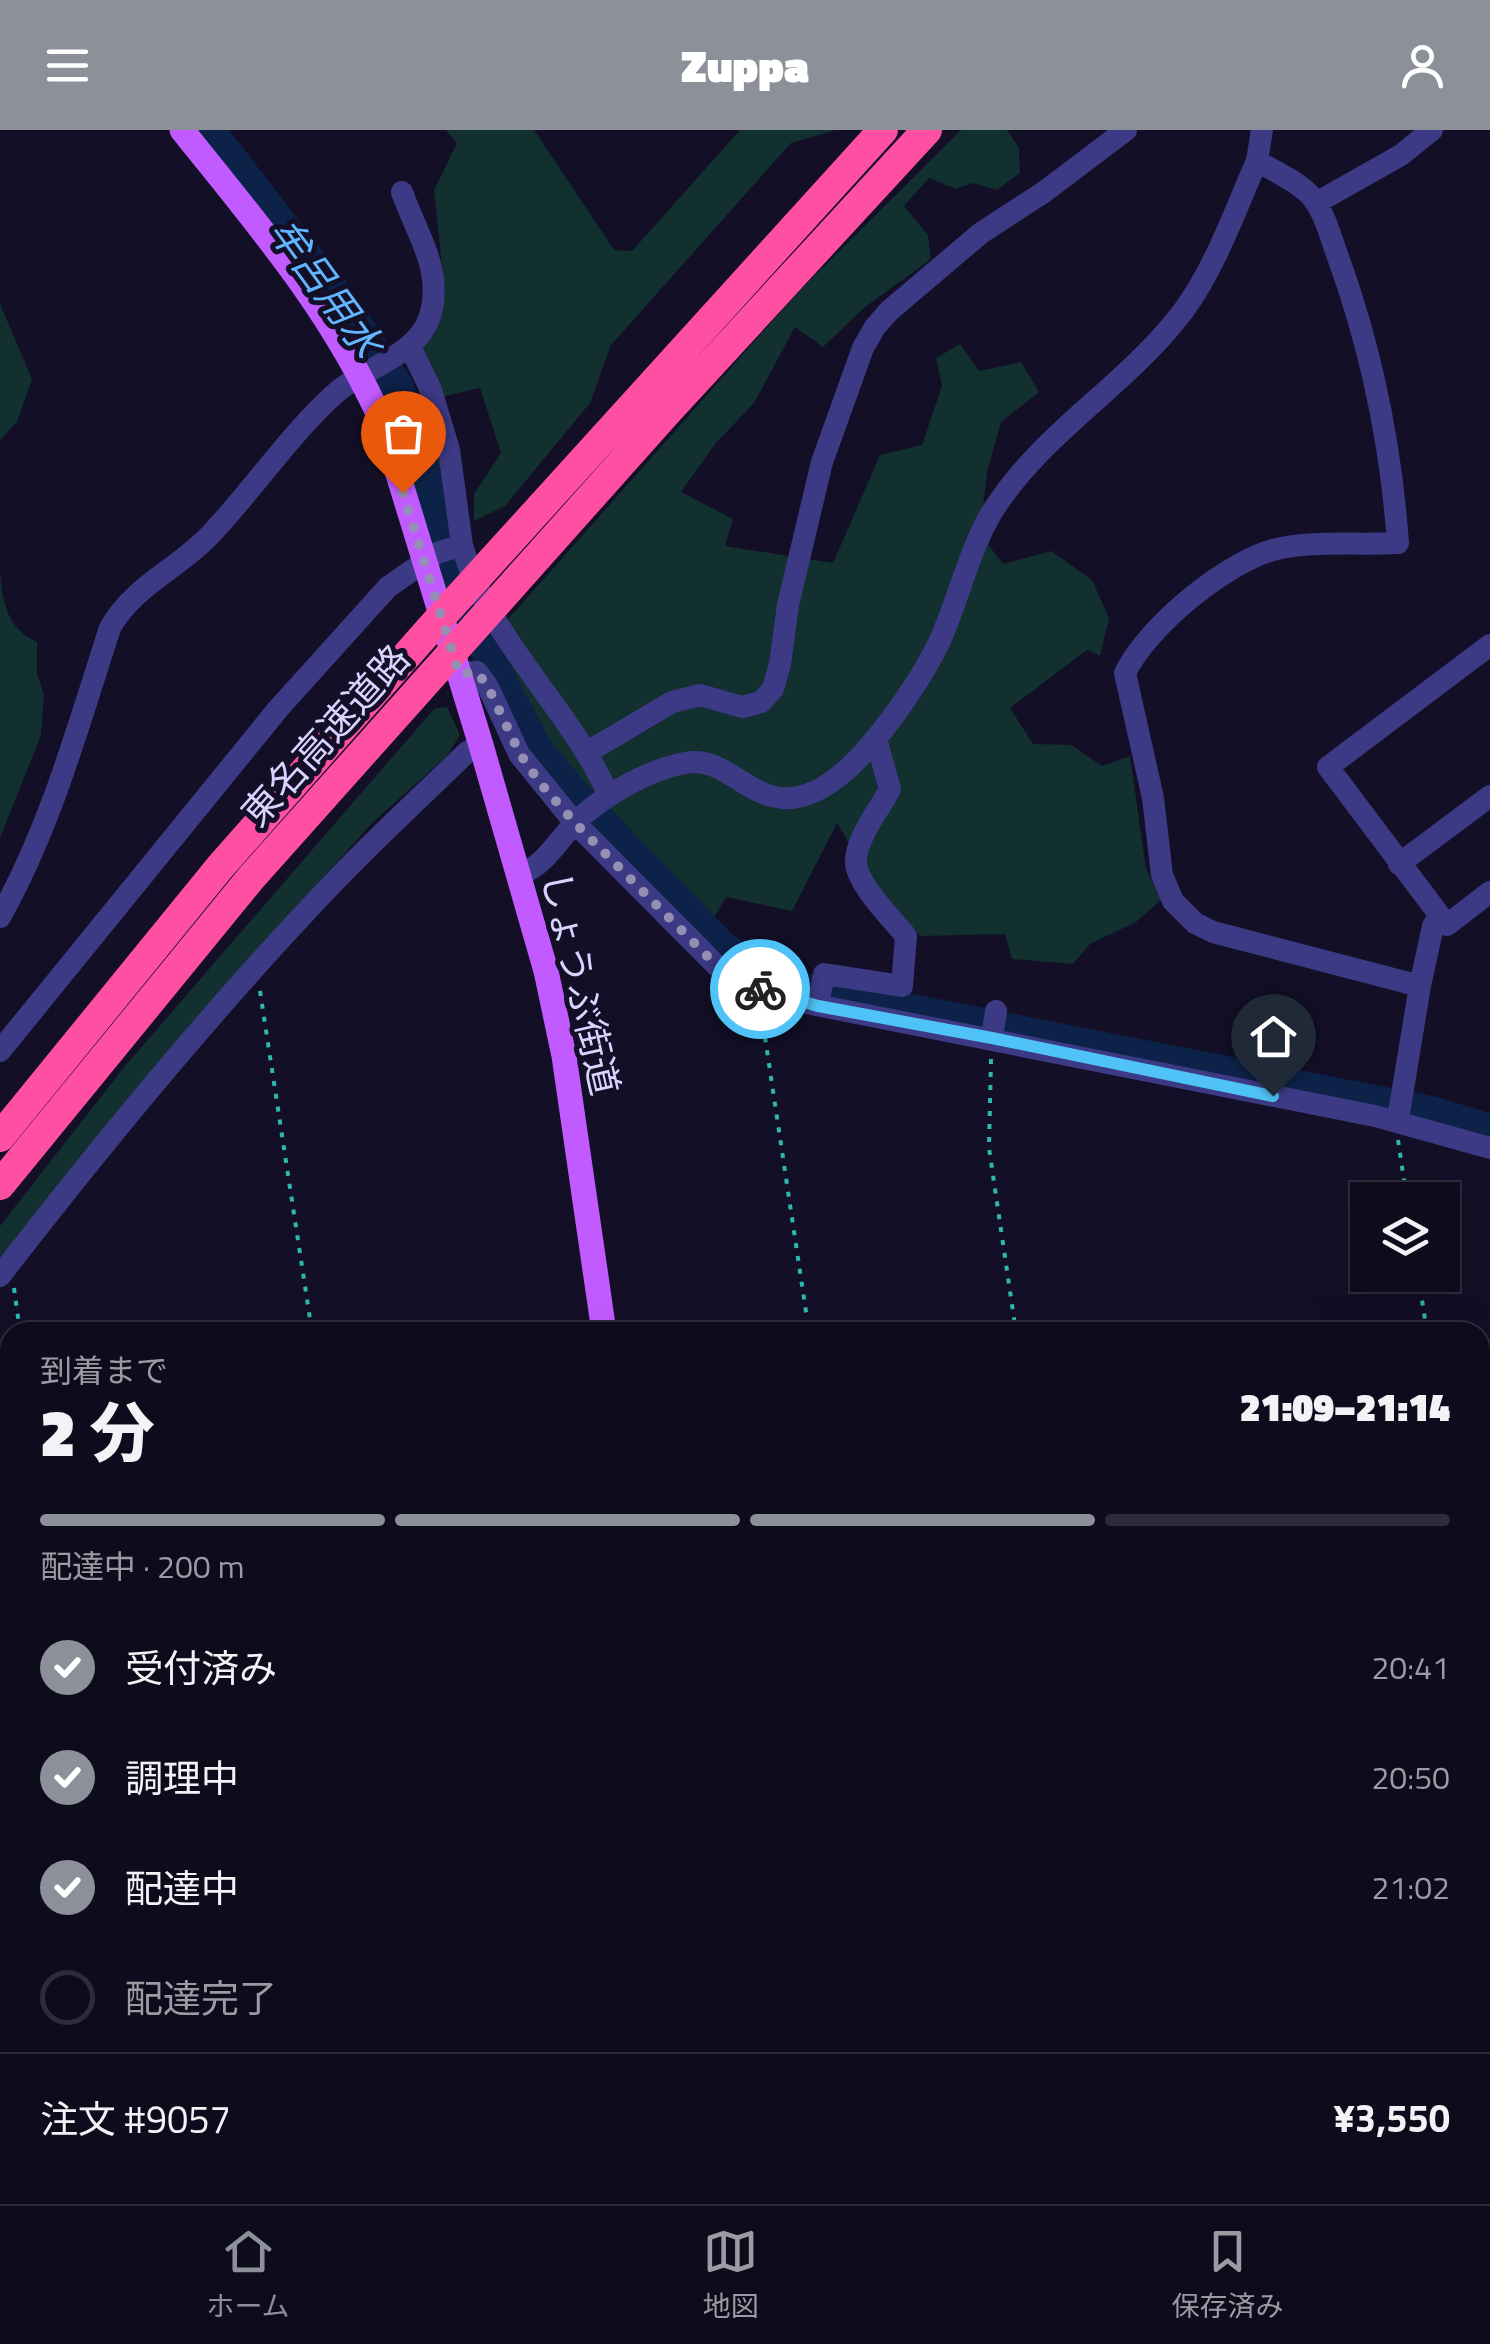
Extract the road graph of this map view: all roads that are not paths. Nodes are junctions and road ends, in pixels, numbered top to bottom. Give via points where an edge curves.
1 (182, 130) edge
2 (883, 130) edge
3 (928, 130) edge
4 (1126, 130) edge
5 (1262, 130) edge
6 (1432, 130) edge
7 (1257, 161) junction
8 (402, 192) dead end
9 (1316, 204) junction
10 (405, 350) junction
11 (367, 371) junction
12 (444, 552) junction
13 (1490, 645) edge
14 (450, 669) junction
15 (876, 739) junction
16 (481, 745) junction
17 (586, 753) junction
18 (1490, 796) edge
19 (606, 798) junction
20 (578, 820) junction
21 (1399, 864) junction
22 (520, 874) junction
23 (1490, 892) edge
24 (1439, 916) junction
25 (0, 917) edge
26 (1420, 986) junction
27 (820, 994) junction
28 (0, 1051) edge
29 (1400, 1108) junction
30 (0, 1137) edge
31 (1490, 1148) edge
32 (0, 1185) edge
33 (2, 1273) edge
34 (603, 1322) edge

1 - 11 main road, しょうぶ街道
2 - 30 highway, 東名高速道路 via 220,867
3 - 14 highway, 東名高速道路 via 666,412 503,596
4 - 17 street via 981,233 875,328 822,462 774,688 761,702 742,707 700,695 672,702
5 - 7 street
6 - 9 street
7 - 9 street via 1296,183
7 - 15 street via 1184,310 1033,459 991,514 941,638
8 - 10 street via 428,248 434,280 431,314
9 - 26 street via 1370,360 1398,543 1279,548 1259,556 1189,598 1125,673 1153,798 1162,875 1173,901 1214,932
10 - 11 street
10 - 12 street via 431,390 449,450
11 - 12 main road, しょうぶ街道 via 382,422
11 - 25 street via 334,395 192,554 121,608 28,868
12 - 14 main road, しょうぶ街道
12 - 17 street via 466,562
12 - 28 street via 388,587 278,708
13 - 21 street via 1328,767
14 - 16 main road, しょうぶ街道
14 - 20 street via 477,672 520,754
14 - 32 highway, 東名高速道路 via 251,878
15 - 19 street via 842,774 784,799 692,761
15 - 27 street via 890,789 856,863 867,888 906,936 902,986 824,974
16 - 22 main road, しょうぶ街道
16 - 33 street via 336,880
17 - 19 street
18 - 21 street
19 - 20 street
20 - 22 street via 533,870
20 - 27 street via 717,966 770,993
21 - 24 street
22 - 34 main road, しょうぶ街道 via 564,1056
23 - 24 street via 1446,926
24 - 26 street
26 - 29 street
27 - 29 street via 994,1027 1170,1077
29 - 31 street

